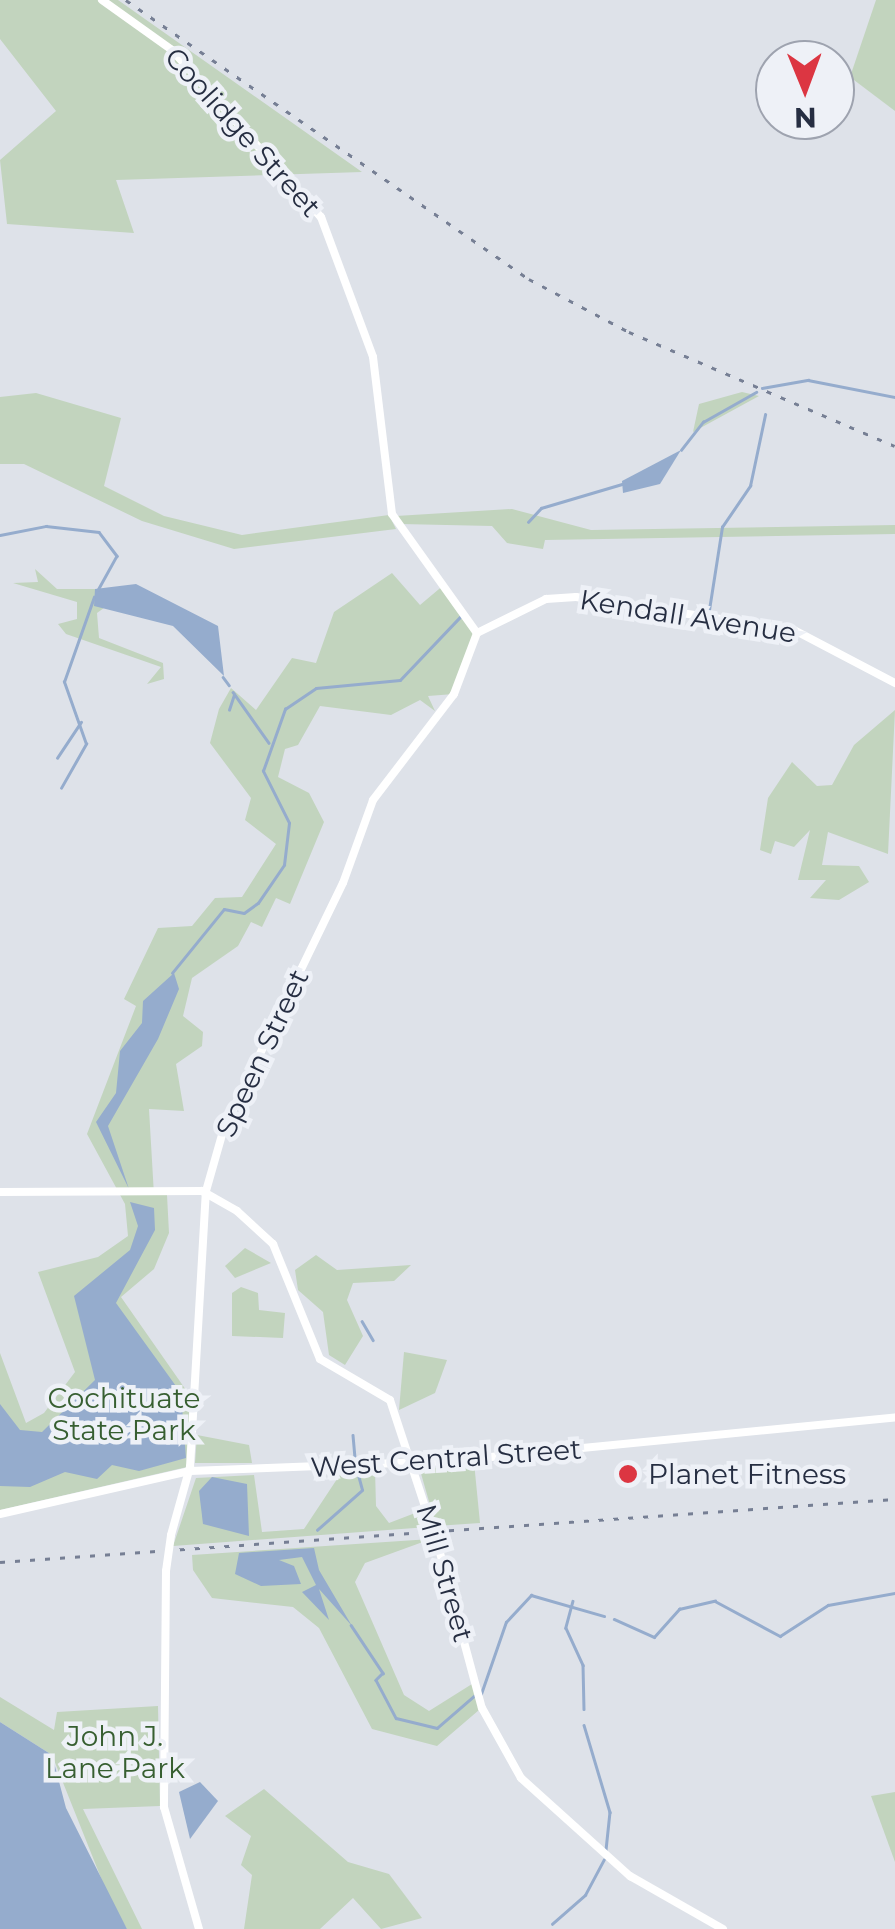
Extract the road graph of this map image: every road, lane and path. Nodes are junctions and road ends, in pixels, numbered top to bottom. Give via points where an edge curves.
1 (102, 0) edge
2 (480, 630) junction
3 (895, 683) edge
4 (0, 1192) edge
5 (206, 1192) junction
6 (895, 1416) edge
7 (412, 1464) junction
8 (190, 1471) junction
9 (0, 1514) edge
10 (199, 1929) edge
11 (723, 1929) edge

1 - 2 street, Coolidge Street via 169,47 321,216 373,358 392,514
2 - 3 street, Kendall Avenue via 552,597 590,599 794,630
2 - 5 street, Speen Street via 454,694 369,808 344,883 239,1092
4 - 5 street
5 - 7 street, Mill Street via 270,1240 318,1356 386,1395
5 - 8 street, Speen Street
6 - 7 street, West Central Street
7 - 8 street, West Central Street
7 - 11 street, Mill Street, bridge via 482,1708 521,1778 630,1876
8 - 9 street, West Central Street
8 - 10 street, Speen Street, bridge via 166,1571 164,1808

